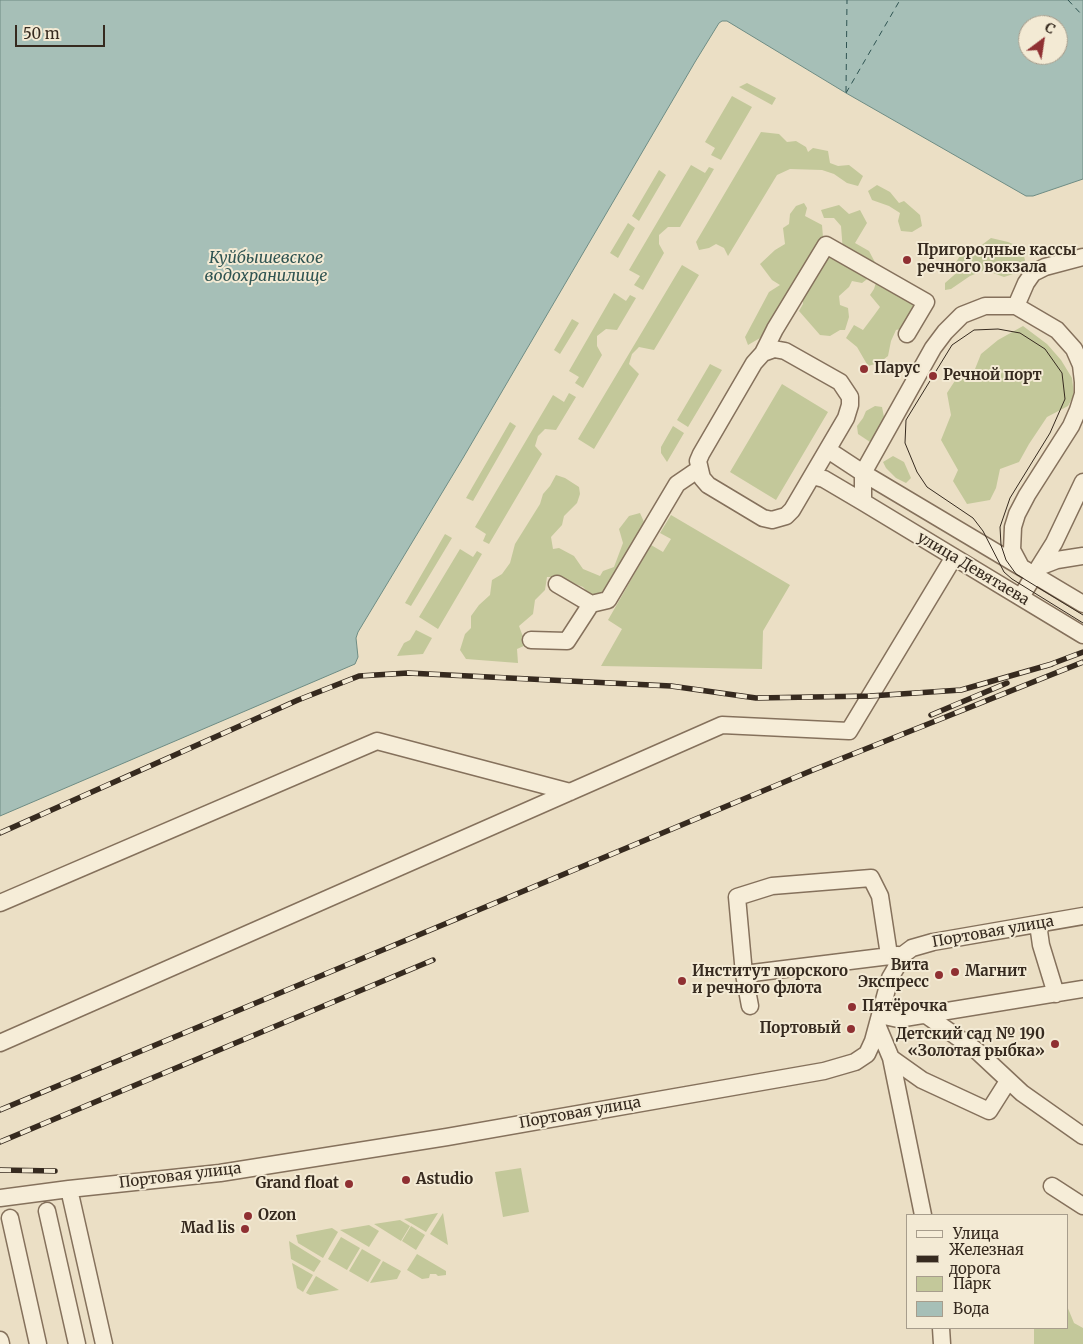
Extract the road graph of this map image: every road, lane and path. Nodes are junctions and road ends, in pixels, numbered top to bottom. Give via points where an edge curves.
1 (1083, 257) edge
2 (1016, 306) junction
3 (908, 334) dead end
4 (763, 353) junction
5 (828, 450) junction
6 (699, 470) junction
7 (863, 473) junction
8 (813, 476) junction
9 (1083, 482) edge
10 (863, 502) junction
11 (1083, 556) edge
12 (954, 557) junction
13 (1031, 570) junction
14 (556, 584) dead end
15 (1021, 597) junction
16 (591, 604) junction
17 (1083, 604) edge
18 (1083, 635) edge
19 (531, 640) dead end
20 (570, 792) junction
21 (0, 903) edge
22 (1083, 916) edge
23 (1038, 924) junction
24 (896, 955) junction
25 (744, 974) junction
26 (1083, 989) edge
27 (1056, 994) junction
28 (750, 1006) dead end
29 (926, 1015) junction
30 (879, 1021) junction
31 (0, 1043) edge
32 (891, 1058) junction
33 (1008, 1080) junction
34 (1083, 1136) edge
35 (1052, 1186) dead end
36 (69, 1189) junction
37 (0, 1198) edge
38 (1083, 1206) edge
39 (46, 1211) dead end
40 (924, 1214) edge
41 (10, 1218) dead end
42 (941, 1329) edge
43 (0, 1340) edge
44 (1, 1344) edge
45 (38, 1344) edge
46 (78, 1344) edge
47 (104, 1344) edge
48 (942, 1344) edge

1 - 2 street via 1033,273
2 - 7 street via 985,306 962,316 945,332
2 - 13 street via 1057,330 1074,349 1081,365 1083,382 1083,394 1071,426 1027,495 1012,527 1012,550
3 - 4 street via 926,302 826,245
4 - 5 street via 774,349 785,351 840,382 846,389 850,405
4 - 6 street via 754,362 701,454
5 - 7 street, улица Девятаева
5 - 8 street
6 - 8 street via 708,485 763,518 772,520 786,516 792,510
6 - 16 street via 677,484 608,600
7 - 10 street
7 - 13 street, улица Девятаева
8 - 10 street, улица Девятаева
9 - 13 street via 1054,543
10 - 12 street, улица Девятаева
11 - 13 street via 1057,560
12 - 15 street, улица Девятаева
12 - 20 street via 849,730 722,725
13 - 15 street
13 - 17 street, улица Девятаева
14 - 16 street
15 - 18 street, улица Девятаева
16 - 19 street via 567,641
20 - 21 street via 377,741
20 - 31 street
22 - 23 street, Портовая улица
23 - 24 street, Портовая улица via 922,944
23 - 27 street
24 - 25 street
24 - 25 street via 880,896 871,878 772,886 737,896
24 - 30 street, Портовая улица
25 - 28 street
26 - 27 street
27 - 29 street
29 - 30 street
29 - 33 street via 977,1051
30 - 32 street
30 - 36 street, Портовая улица via 867,1054 855,1062 809,1074 220,1173
32 - 33 street via 922,1080 989,1111
32 - 40 street
33 - 34 street
35 - 38 street
36 - 37 street, Портовая улица
36 - 47 street
39 - 46 street
41 - 45 street
42 - 48 street
43 - 44 street

